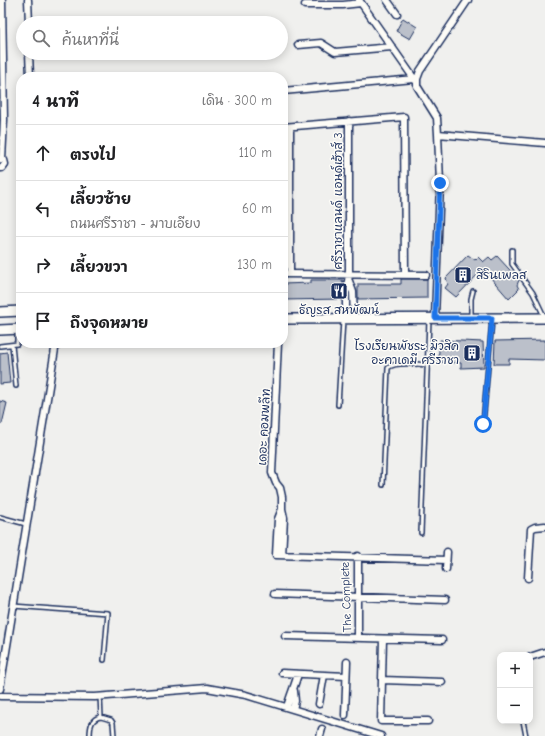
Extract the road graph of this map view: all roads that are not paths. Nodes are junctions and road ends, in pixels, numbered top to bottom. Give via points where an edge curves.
1 (2, 0) edge
2 (28, 0) edge
3 (387, 0) edge
4 (468, 0) edge
5 (360, 1) edge
6 (305, 5) dead end
7 (397, 14) dead end
8 (29, 16) edge
9 (1, 33) edge
10 (298, 45) dead end
11 (392, 47) junction
12 (29, 60) edge
13 (30, 72) edge
14 (2, 74) edge
15 (415, 81) junction
16 (288, 91) edge
17 (2, 120) edge
18 (349, 121) junction
19 (290, 127) joint
20 (438, 134) junction
21 (545, 143) edge
22 (1, 159) edge
23 (0, 168) edge
24 (512, 250) dead end
25 (290, 274) joint
26 (349, 274) junction
27 (405, 275) junction
28 (426, 275) dead end
29 (473, 291) dead end
30 (16, 311) edge
31 (0, 312) edge
32 (348, 318) junction
33 (432, 318) junction
34 (471, 318) junction
35 (492, 318) junction
36 (545, 318) edge
37 (288, 319) edge
38 (16, 329) edge
39 (0, 330) edge
40 (16, 344) edge
41 (12, 345) junction
42 (0, 346) edge
43 (55, 348) edge
44 (278, 348) edge
45 (427, 364) junction
46 (16, 386) dead end
47 (338, 405) dead end
48 (483, 424) dead end
49 (383, 485) dead end
50 (282, 509) joint
51 (0, 517) edge
52 (26, 524) junction
53 (545, 526) edge
54 (421, 533) dead end
55 (447, 552) dead end
56 (358, 556) junction
57 (446, 560) junction
58 (446, 569) dead end
59 (528, 578) dead end
60 (275, 594) dead end
61 (358, 597) junction
62 (444, 600) dead end
63 (13, 606) junction
64 (286, 636) dead end
65 (358, 638) junction
66 (383, 639) junction
67 (442, 640) dead end
68 (545, 652) edge
69 (533, 656) edge
70 (104, 660) dead end
71 (346, 662) dead end
72 (282, 673) dead end
73 (298, 674) junction
74 (324, 675) junction
75 (346, 676) junction
76 (382, 680) junction
77 (442, 682) dead end
78 (0, 689) edge
79 (0, 696) edge
80 (100, 696) junction
81 (319, 704) dead end
82 (290, 708) junction
83 (346, 715) dead end
84 (101, 717) junction
85 (428, 721) dead end
86 (524, 724) edge
87 (322, 729) dead end
88 (90, 736) edge
89 (114, 736) edge
90 (320, 736) edge
91 (381, 736) edge
92 (526, 736) edge

1 - 9 street
2 - 8 street
3 - 7 street
4 - 15 street
5 - 6 street via 344,5
5 - 11 street
9 - 14 street
10 - 11 street via 321,43 335,52
11 - 15 street
12 - 13 street
14 - 17 street
15 - 16 street
15 - 20 street via 437,118
17 - 22 street
18 - 19 street
18 - 26 street, ศรีราชาแลนด์ แอนด์เฮ้าส์ 3
18 - 27 street via 404,117
19 - 25 street
20 - 21 street
20 - 33 street via 440,183
22 - 23 street via 5,164
24 - 36 lane via 512,264 533,293
25 - 26 street
26 - 27 street
26 - 32 street, ศรีราชาแลนด์ แอนด์เฮ้าส์ 3 via 353,292
27 - 28 street
29 - 34 lane
30 - 31 main road
32 - 33 main road
32 - 37 main road
32 - 47 lane
33 - 34 main road
33 - 45 lane
34 - 35 main road
35 - 36 main road
35 - 48 lane
38 - 39 main road
40 - 41 lane
41 - 42 lane
41 - 46 lane
43 - 52 street
44 - 50 street, เดอะ คอมพลีท via 272,473 280,488
45 - 49 lane via 397,364 388,368
45 - 54 lane
50 - 56 street, The Complete via 284,518 279,555
51 - 52 lane
52 - 63 street
53 - 59 street via 531,529
55 - 57 street
56 - 57 street
56 - 61 street, The Complete
57 - 58 street
60 - 61 street
61 - 62 street
61 - 65 street, The Complete
63 - 70 lane via 108,614
63 - 78 street
64 - 65 street
65 - 66 street
66 - 67 street
66 - 76 street
68 - 69 street
71 - 75 street
72 - 73 street
73 - 74 street
73 - 82 street via 289,700
74 - 75 street
74 - 81 street
75 - 83 street
76 - 77 street
76 - 85 street via 381,721
79 - 80 street
80 - 82 street via 207,688 246,695
80 - 84 lane
82 - 91 street
84 - 88 lane via 92,722
84 - 89 lane via 111,720
86 - 92 lane
87 - 90 street

